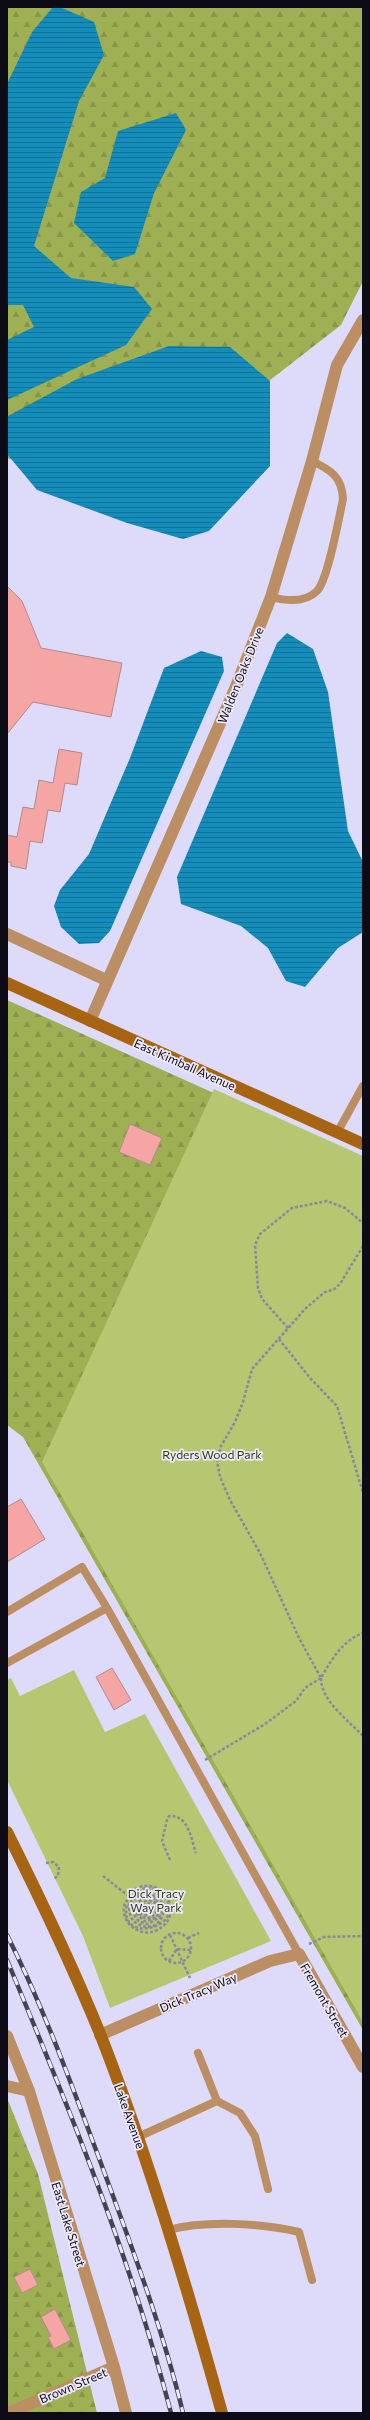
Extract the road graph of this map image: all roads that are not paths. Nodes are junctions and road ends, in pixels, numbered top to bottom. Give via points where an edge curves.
1 (363, 320) edge
2 (312, 462) junction
3 (271, 597) junction
4 (7, 934) edge
5 (106, 980) junction
6 (7, 983) edge
7 (90, 1021) junction
8 (363, 1086) edge
9 (337, 1133) junction
10 (363, 1144) edge
11 (107, 1608) junction
12 (7, 1612) edge
13 (7, 1663) edge
14 (7, 1832) edge
15 (297, 1951) junction
16 (100, 2035) junction
17 (7, 2036) edge
18 (198, 2053) dead end
19 (363, 2067) edge
20 (7, 2086) edge
21 (29, 2091) junction
22 (217, 2101) junction
23 (138, 2137) junction
24 (268, 2189) dead end
25 (168, 2230) junction
26 (312, 2280) dead end
27 (114, 2367) junction
28 (9, 2413) edge
29 (126, 2413) edge
30 (222, 2413) edge

1 - 2 street, Walden Oaks Drive via 337,365
2 - 3 street, Walden Oaks Drive
2 - 3 lane via 334,473 343,490 323,584 312,595 293,601
3 - 5 street, Walden Oaks Drive via 235,689
4 - 5 street
5 - 7 street, Walden Oaks Drive
6 - 7 street, East Kimball Avenue
7 - 9 street, East Kimball Avenue
8 - 9 lane
9 - 10 street, East Kimball Avenue
11 - 12 lane via 82,1567
11 - 13 lane
11 - 15 lane
14 - 16 street, Lake Avenue via 34,1886
15 - 16 street, Dick Tracy Way
15 - 19 street, Fremont Street
16 - 23 street, Lake Avenue
17 - 21 street, East Lake Street
18 - 22 lane
20 - 21 street
21 - 27 street, East Lake Street
22 - 23 lane
22 - 24 lane via 240,2113 255,2136
23 - 25 street, Lake Avenue
25 - 26 lane via 188,2224 275,2227 299,2232
25 - 30 street, Lake Avenue
27 - 28 street, Brown Street
27 - 29 street, East Lake Street

